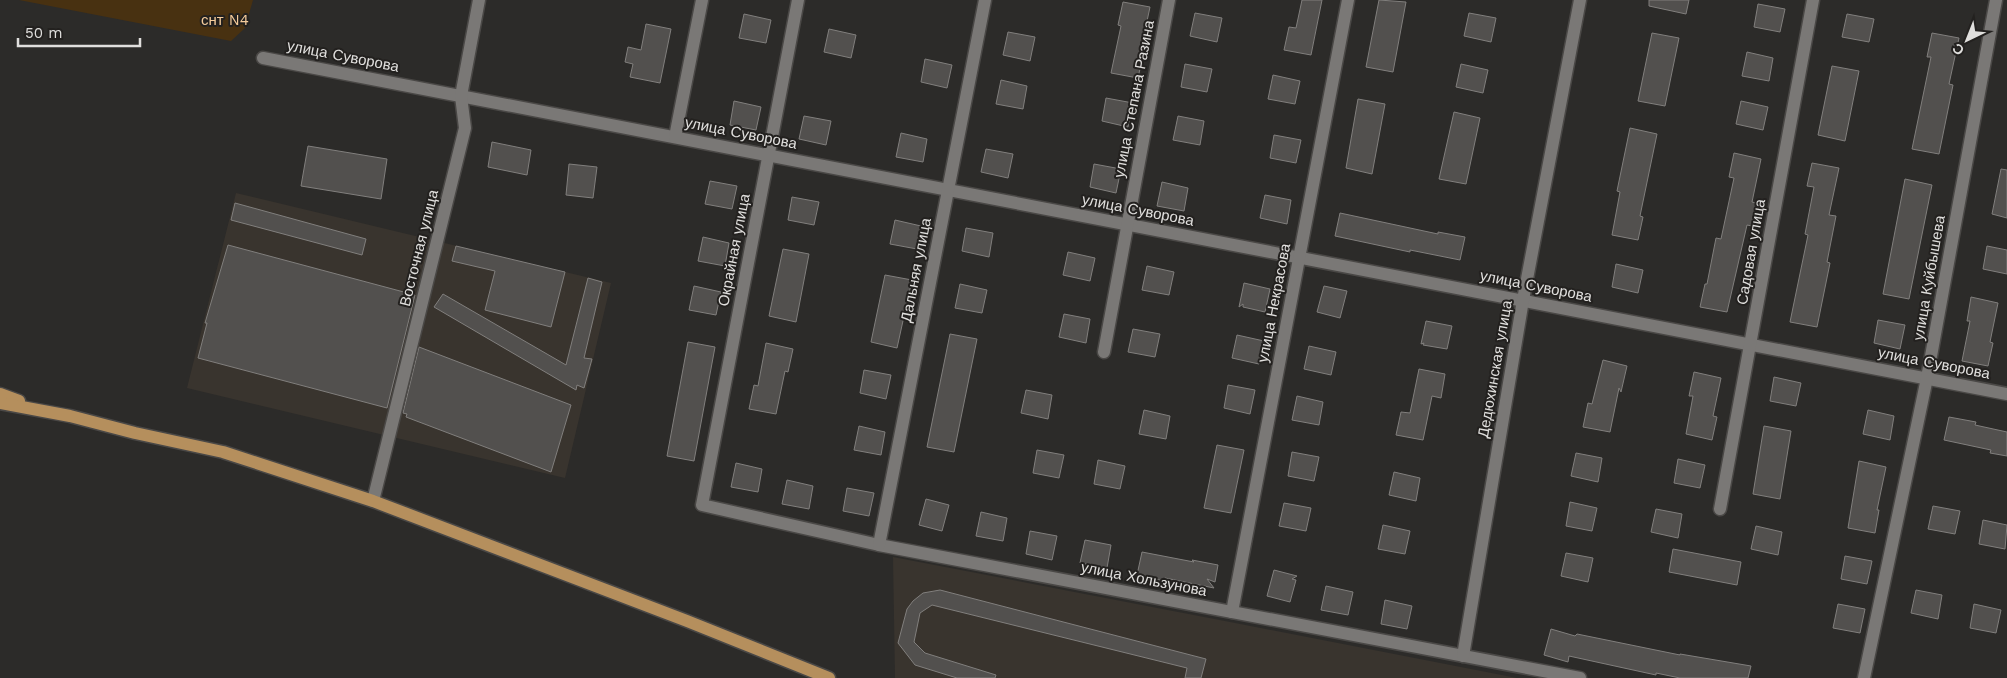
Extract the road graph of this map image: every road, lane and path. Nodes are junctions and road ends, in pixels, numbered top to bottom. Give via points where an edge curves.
1 (479, 0) edge
2 (702, 0) edge
3 (798, 0) edge
4 (985, 0) edge
5 (1170, 0) edge
6 (1348, 0) edge
7 (1580, 0) edge
8 (1813, 0) edge
9 (1996, 0) edge
10 (263, 58) dead end
11 (461, 96) junction
12 (675, 137) junction
13 (768, 155) junction
14 (948, 189) junction
15 (1128, 224) junction
16 (1299, 257) junction
17 (1523, 300) junction
18 (1750, 344) junction
19 (1104, 352) dead end
20 (1927, 378) junction
21 (0, 394) edge
22 (2007, 394) edge
23 (0, 403) edge
24 (45, 411) junction
25 (373, 501) junction
26 (702, 505) joint
27 (1720, 509) dead end
28 (879, 545) junction
29 (1232, 612) junction
30 (1463, 656) junction
31 (829, 678) edge
32 (1580, 678) edge
33 (1864, 678) edge

1 - 11 street, Восточная улица
2 - 12 street
3 - 13 street, Окрайная улица
4 - 14 street, Дальняя улица
5 - 15 street, улица Степана Разина
6 - 16 street, улица Некрасова
7 - 17 street, Дедюхинская улица
8 - 18 street, Садовая улица
9 - 20 street, улица Куйбышева
10 - 11 street, улица Суворова
11 - 12 street, улица Суворова
11 - 25 street, Восточная улица via 465,128
12 - 13 street, улица Суворова
13 - 14 street, улица Суворова
13 - 26 street, Окрайная улица
14 - 15 street, улица Суворова
14 - 28 street, Дальняя улица
15 - 16 street, улица Суворова
15 - 19 street, улица Степана Разина
16 - 17 street, улица Суворова
16 - 29 street, улица Некрасова
17 - 18 street, улица Суворова
17 - 30 street, Дедюхинская улица
18 - 20 street, улица Суворова
18 - 27 street, Садовая улица
20 - 22 street, улица Суворова
20 - 33 street, улица Куйбышева
21 - 24 main road
23 - 24 main road
24 - 25 main road via 223,452
25 - 31 main road
26 - 28 street, улица Хользунова
28 - 29 street, улица Хользунова
29 - 30 street, улица Хользунова
30 - 32 street, улица Хользунова

